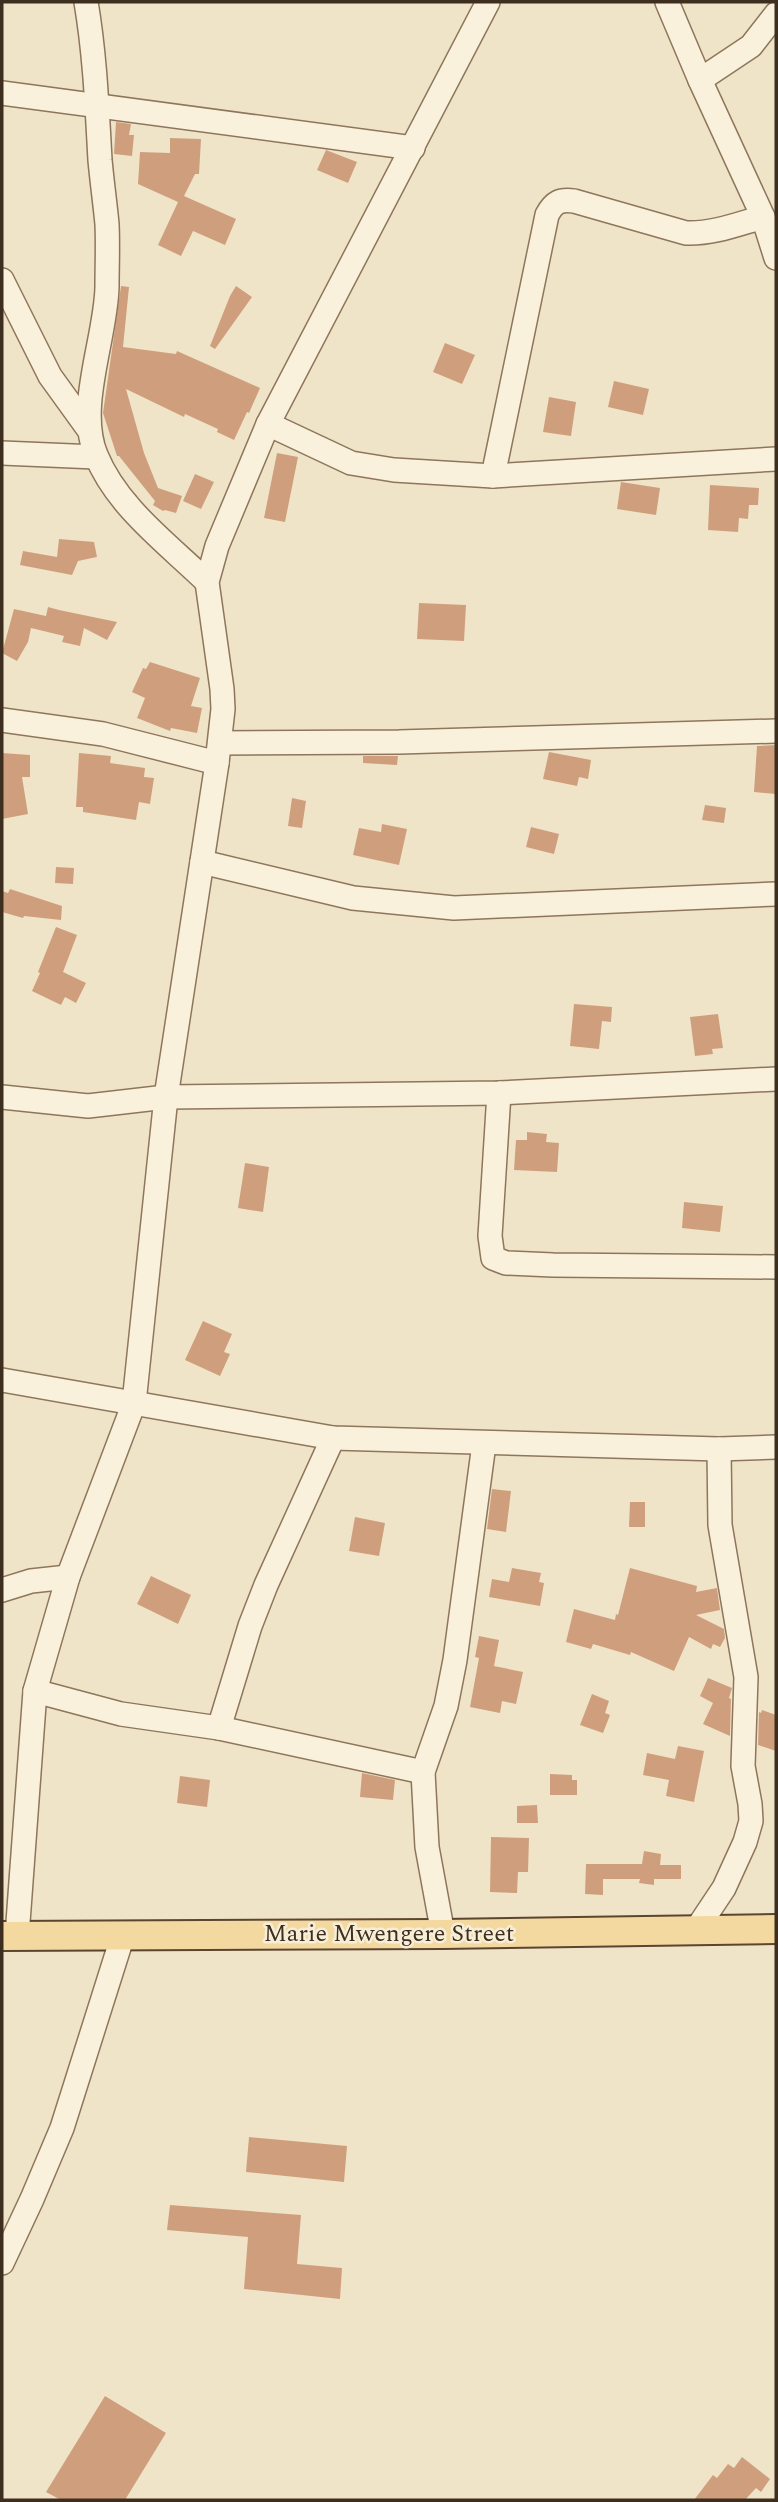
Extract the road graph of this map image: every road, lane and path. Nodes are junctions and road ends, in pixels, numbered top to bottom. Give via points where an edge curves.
1 (86, 2) edge
2 (488, 2) edge
3 (667, 2) edge
4 (776, 14) edge
5 (700, 80) junction
6 (2, 93) edge
7 (97, 106) junction
8 (413, 148) junction
9 (763, 218) junction
10 (776, 258) edge
11 (2, 280) edge
12 (268, 424) junction
13 (89, 430) junction
14 (2, 453) edge
15 (96, 457) junction
16 (776, 459) edge
17 (493, 476) junction
18 (207, 582) junction
19 (2, 720) edge
20 (776, 731) edge
21 (218, 753) junction
22 (202, 862) junction
23 (776, 894) edge
24 (776, 1079) edge
25 (499, 1093) junction
26 (2, 1097) edge
27 (166, 1097) junction
28 (776, 1267) edge
29 (2, 1380) edge
30 (134, 1403) junction
31 (332, 1438) junction
32 (484, 1444) junction
33 (776, 1447) edge
34 (719, 1449) junction
35 (68, 1577) junction
36 (2, 1590) edge
37 (35, 1691) junction
38 (219, 1728) junction
39 (423, 1772) junction
40 (776, 1929) edge
41 (696, 1930) junction
42 (123, 1934) junction
43 (443, 1934) junction
44 (10, 1936) edge
45 (2, 2263) edge

1 - 7 street
2 - 8 street
3 - 5 street
4 - 5 street via 751,47
5 - 9 street
6 - 7 street
7 - 8 street
7 - 13 street via 107,225 107,292
8 - 12 street
9 - 10 street
9 - 17 street via 709,233 686,233 574,201 564,199 552,206
11 - 13 street via 50,376
12 - 17 street via 351,463
12 - 18 street via 226,520
13 - 15 street
14 - 15 street
15 - 18 street via 132,509
16 - 17 street
18 - 21 street via 222,689
19 - 21 street
20 - 21 street
21 - 22 street
22 - 23 street via 353,898 454,908
22 - 27 street
24 - 25 street
25 - 27 street
25 - 28 street via 490,1236 493,1258 506,1264
26 - 27 street via 88,1107
27 - 30 street
29 - 30 street
30 - 31 street
30 - 35 street
31 - 32 street
31 - 38 street via 266,1584
32 - 34 street
32 - 39 street via 455,1660 446,1706
33 - 34 street
34 - 41 street via 720,1525 746,1676 743,1766 751,1821 724,1888
35 - 36 street
35 - 37 street
37 - 38 street via 121,1714
37 - 44 street
38 - 39 street
39 - 43 street via 427,1847
40 - 41 main road, Marie Mwengere Street
41 - 43 main road, Marie Mwengere Street
42 - 43 main road, Marie Mwengere Street
42 - 44 main road, Marie Mwengere Street
42 - 45 street via 62,2128

